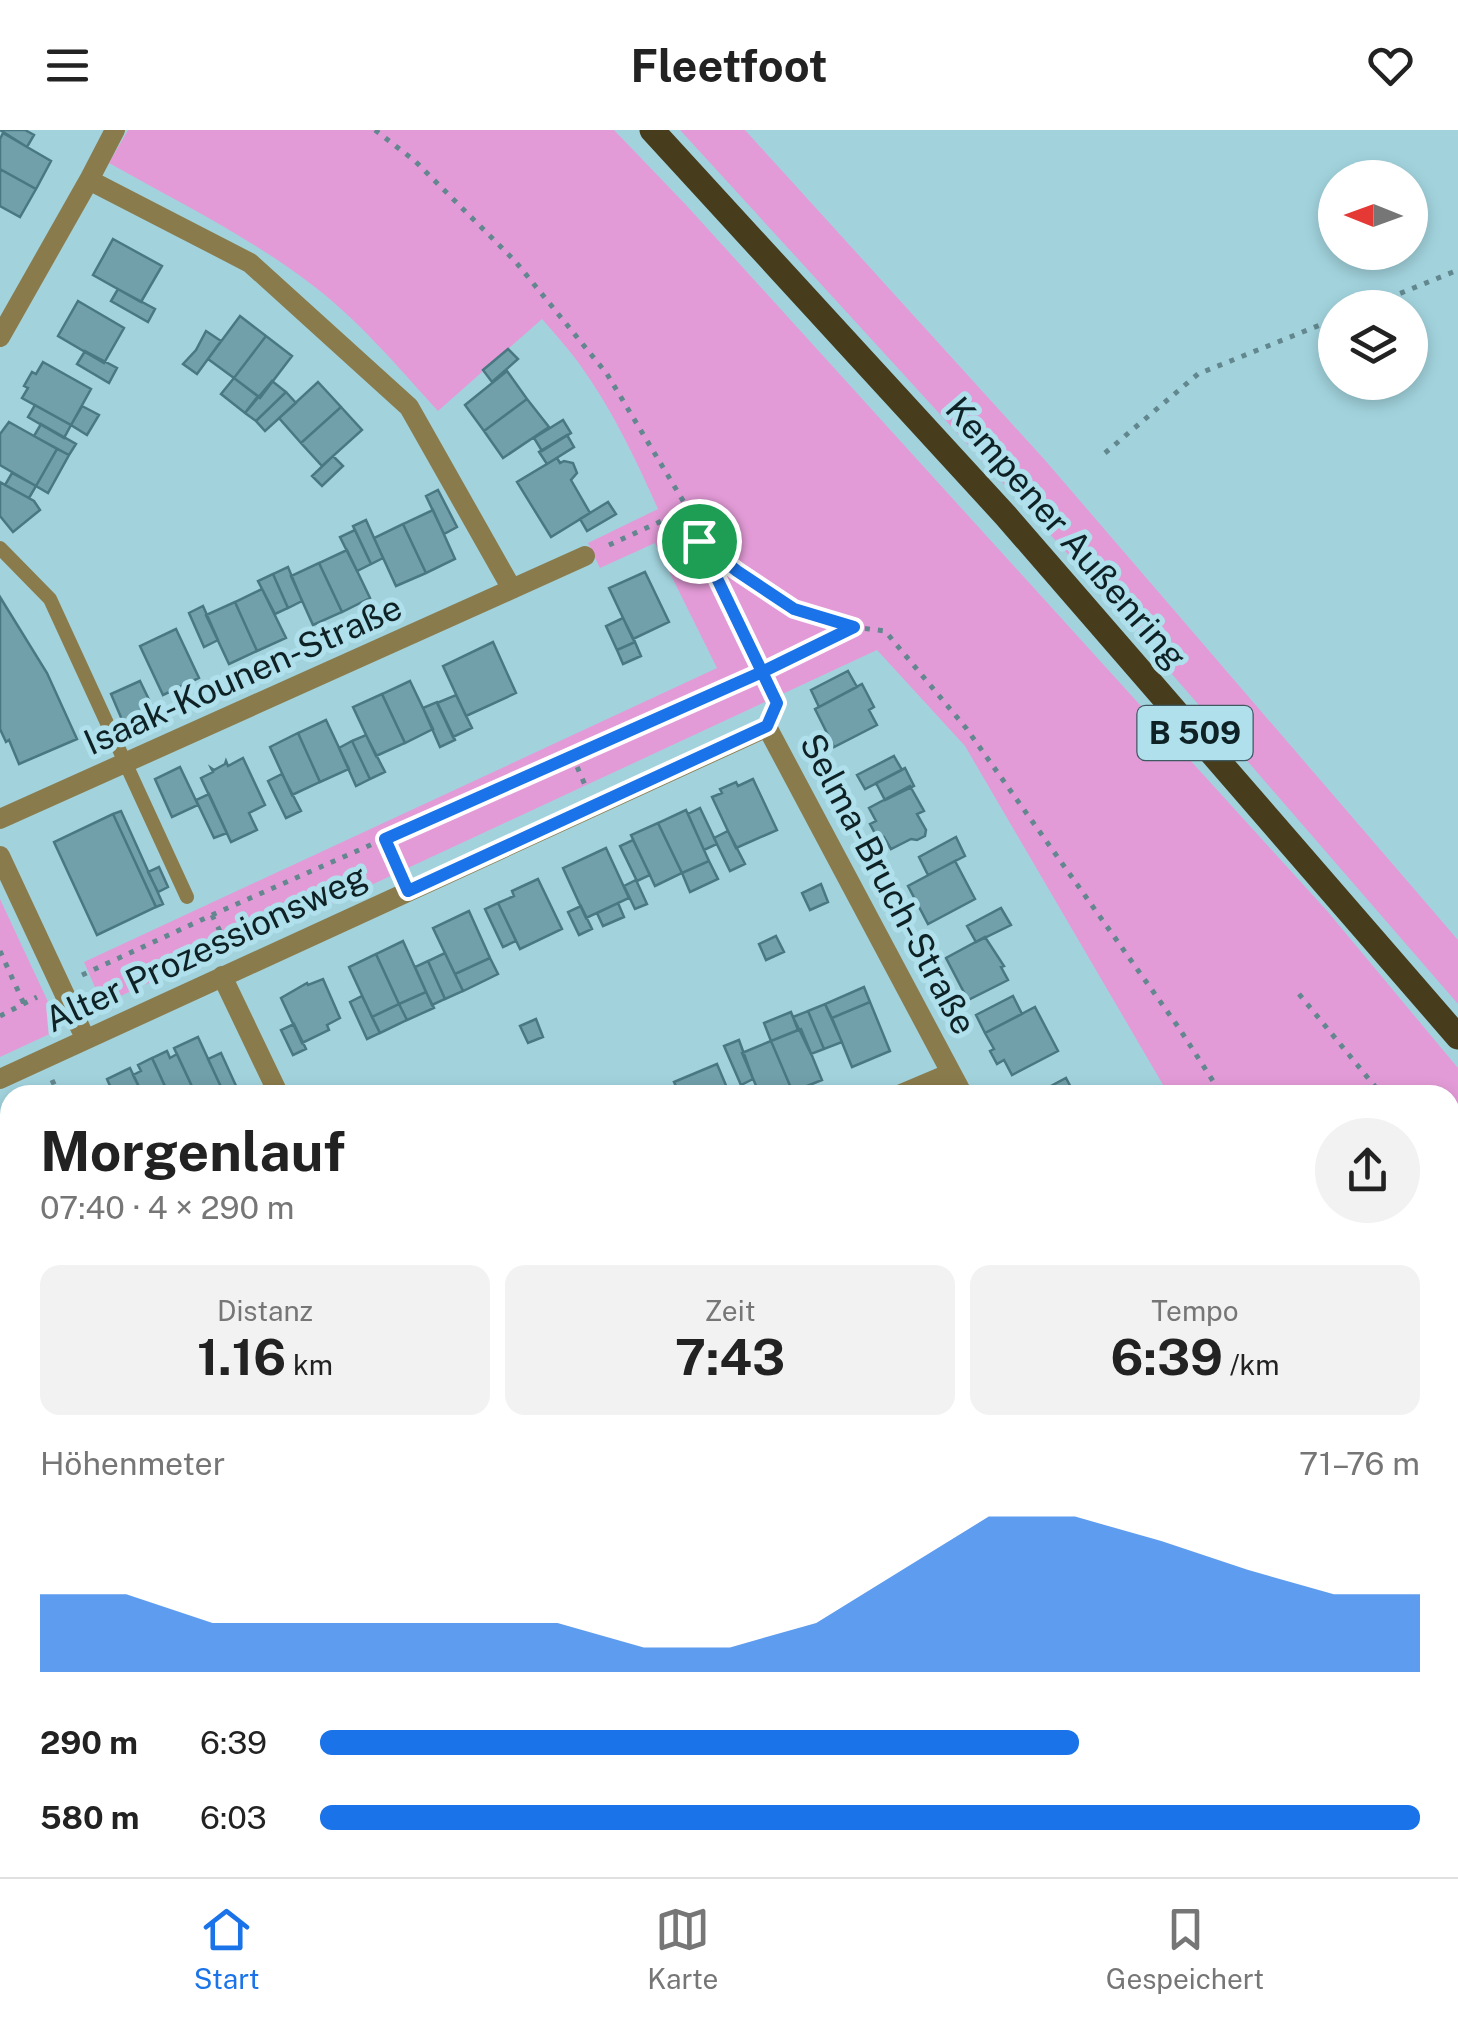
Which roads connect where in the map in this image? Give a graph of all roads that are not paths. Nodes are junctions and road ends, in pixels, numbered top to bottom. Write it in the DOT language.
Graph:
graph roads {
  1 [pos="115,130"];
  2 [pos="652,130"];
  3 [pos="89,180"];
  4 [pos="0,337"];
  5 [pos="0,548"];
  6 [pos="585,556"];
  7 [pos="512,589"];
  8 [pos="767,726"];
  9 [pos="124,764"];
  10 [pos="0,819"];
  11 [pos="0,856"];
  12 [pos="187,896"];
  13 [pos="230,972"];
  14 [pos="1458,1037"];
  15 [pos="84,1038"];
  16 [pos="951,1073"];
  17 [pos="0,1079"];
  18 [pos="276,1085"];
  19 [pos="923,1085"];
  20 [pos="958,1085"];
  1 -- 3 [label="street"];
  2 -- 14 [label="main road, Kempener Außenring / B 509"];
  3 -- 4 [label="street"];
  3 -- 7 [label="street"];
  5 -- 9 [label="lane"];
  6 -- 7 [label="street, Isaak-Kounen-Straße"];
  7 -- 9 [label="street, Isaak-Kounen-Straße"];
  8 -- 13 [label="street, Alter Prozessionsweg"];
  8 -- 16 [label="street, Selma-Bruch-Straße"];
  9 -- 10 [label="street, Isaak-Kounen-Straße"];
  9 -- 12 [label="lane"];
  11 -- 15 [label="street"];
  13 -- 15 [label="street, Alter Prozessionsweg"];
  13 -- 18 [label="street"];
  15 -- 17 [label="street, Alter Prozessionsweg"];
  16 -- 19 [label="street, Selma-Bruch-Straße"];
  16 -- 20 [label="street, Selma-Bruch-Straße"];
}
